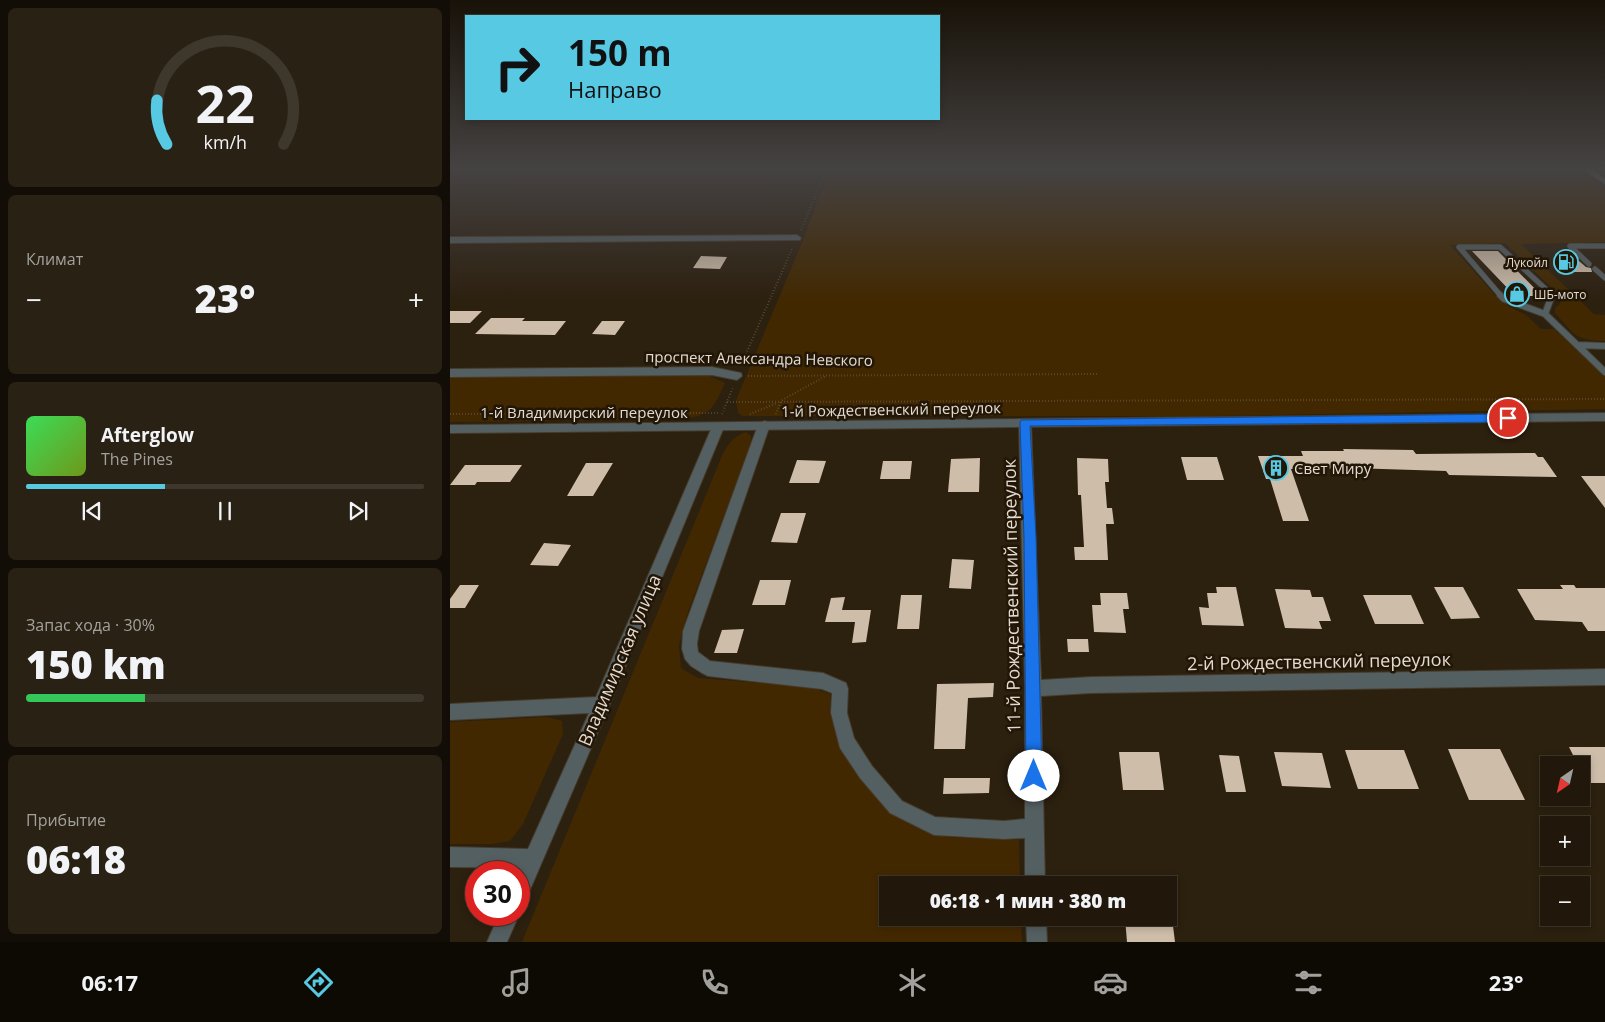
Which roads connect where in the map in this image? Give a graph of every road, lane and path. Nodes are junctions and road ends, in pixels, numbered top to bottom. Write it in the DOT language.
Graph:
graph roads {
  1 [pos="807,214"];
  2 [pos="797,238"];
  3 [pos="450,240"];
  4 [pos="1605,246"];
  5 [pos="1589,264"];
  6 [pos="1595,269"];
  7 [pos="1605,278"];
  8 [pos="1545,314"];
  9 [pos="1578,345"];
  10 [pos="1605,346"];
  11 [pos="1605,372"];
  12 [pos="450,373"];
  13 [pos="1098,374"];
  14 [pos="736,376"];
  15 [pos="827,376"];
  16 [pos="1605,399"];
  17 [pos="781,401"];
  18 [pos="727,402"];
  19 [pos="450,414"];
  20 [pos="745,416"];
  21 [pos="1605,417"];
  22 [pos="720,420"];
  23 [pos="1025,423"];
  24 [pos="764,425"];
  25 [pos="450,429"];
  26 [pos="1605,677"];
  27 [pos="1034,688"];
  28 [pos="601,705"];
  29 [pos="450,712"];
  30 [pos="1034,828"];
  31 [pos="450,857"];
  32 [pos="533,859"];
  33 [pos="530,866"];
  34 [pos="1035,876"];
  35 [pos="504,926"];
  36 [pos="1036,926"];
  37 [pos="497,942"];
  38 [pos="1037,942"];
  1 -- 2 [label="path"];
  2 -- 3 [label="street"];
  2 -- 14 [label="path"];
  4 -- 5 [label="lane"];
  6 -- 7 [label="lane"];
  8 -- 8 [label="lane"];
  8 -- 9 [label="lane"];
  9 -- 10 [label="lane"];
  9 -- 11 [label="lane"];
  12 -- 14 [label="street, проспект Александра Невского"];
  13 -- 15 [label="path, проспект Александра Невского"];
  14 -- 15 [label="path, проспект Александра Невского"];
  14 -- 18 [label="path"];
  15 -- 17 [label="path"];
  16 -- 17 [label="path"];
  17 -- 18 [label="path"];
  17 -- 20 [label="path"];
  18 -- 22 [label="path"];
  19 -- 22 [label="path"];
  21 -- 23 [label="street, 1-й Рождественский переулок"];
  22 -- 24 [label="street, 1-й Рождественский переулок"];
  22 -- 25 [label="street, 1-й Владимирский переулок"];
  22 -- 28 [label="street, Владимирская улица"];
  23 -- 24 [label="street, 1-й Рождественский переулок"];
  23 -- 27 [label="street, 11-й Рождественский переулок"];
  24 -- 30 [label="street"];
  26 -- 27 [label="street, 2-й Рождественский переулок"];
  27 -- 30 [label="street, 11-й Рождественский переулок"];
  28 -- 29 [label="street"];
  28 -- 32 [label="street, Владимирская улица"];
  30 -- 34 [label="street, 11-й Рождественский переулок"];
  31 -- 32 [label="street"];
  32 -- 33 [label="street, Владимирская улица"];
  35 -- 37 [label="street"];
  36 -- 38 [label="street"];
}
